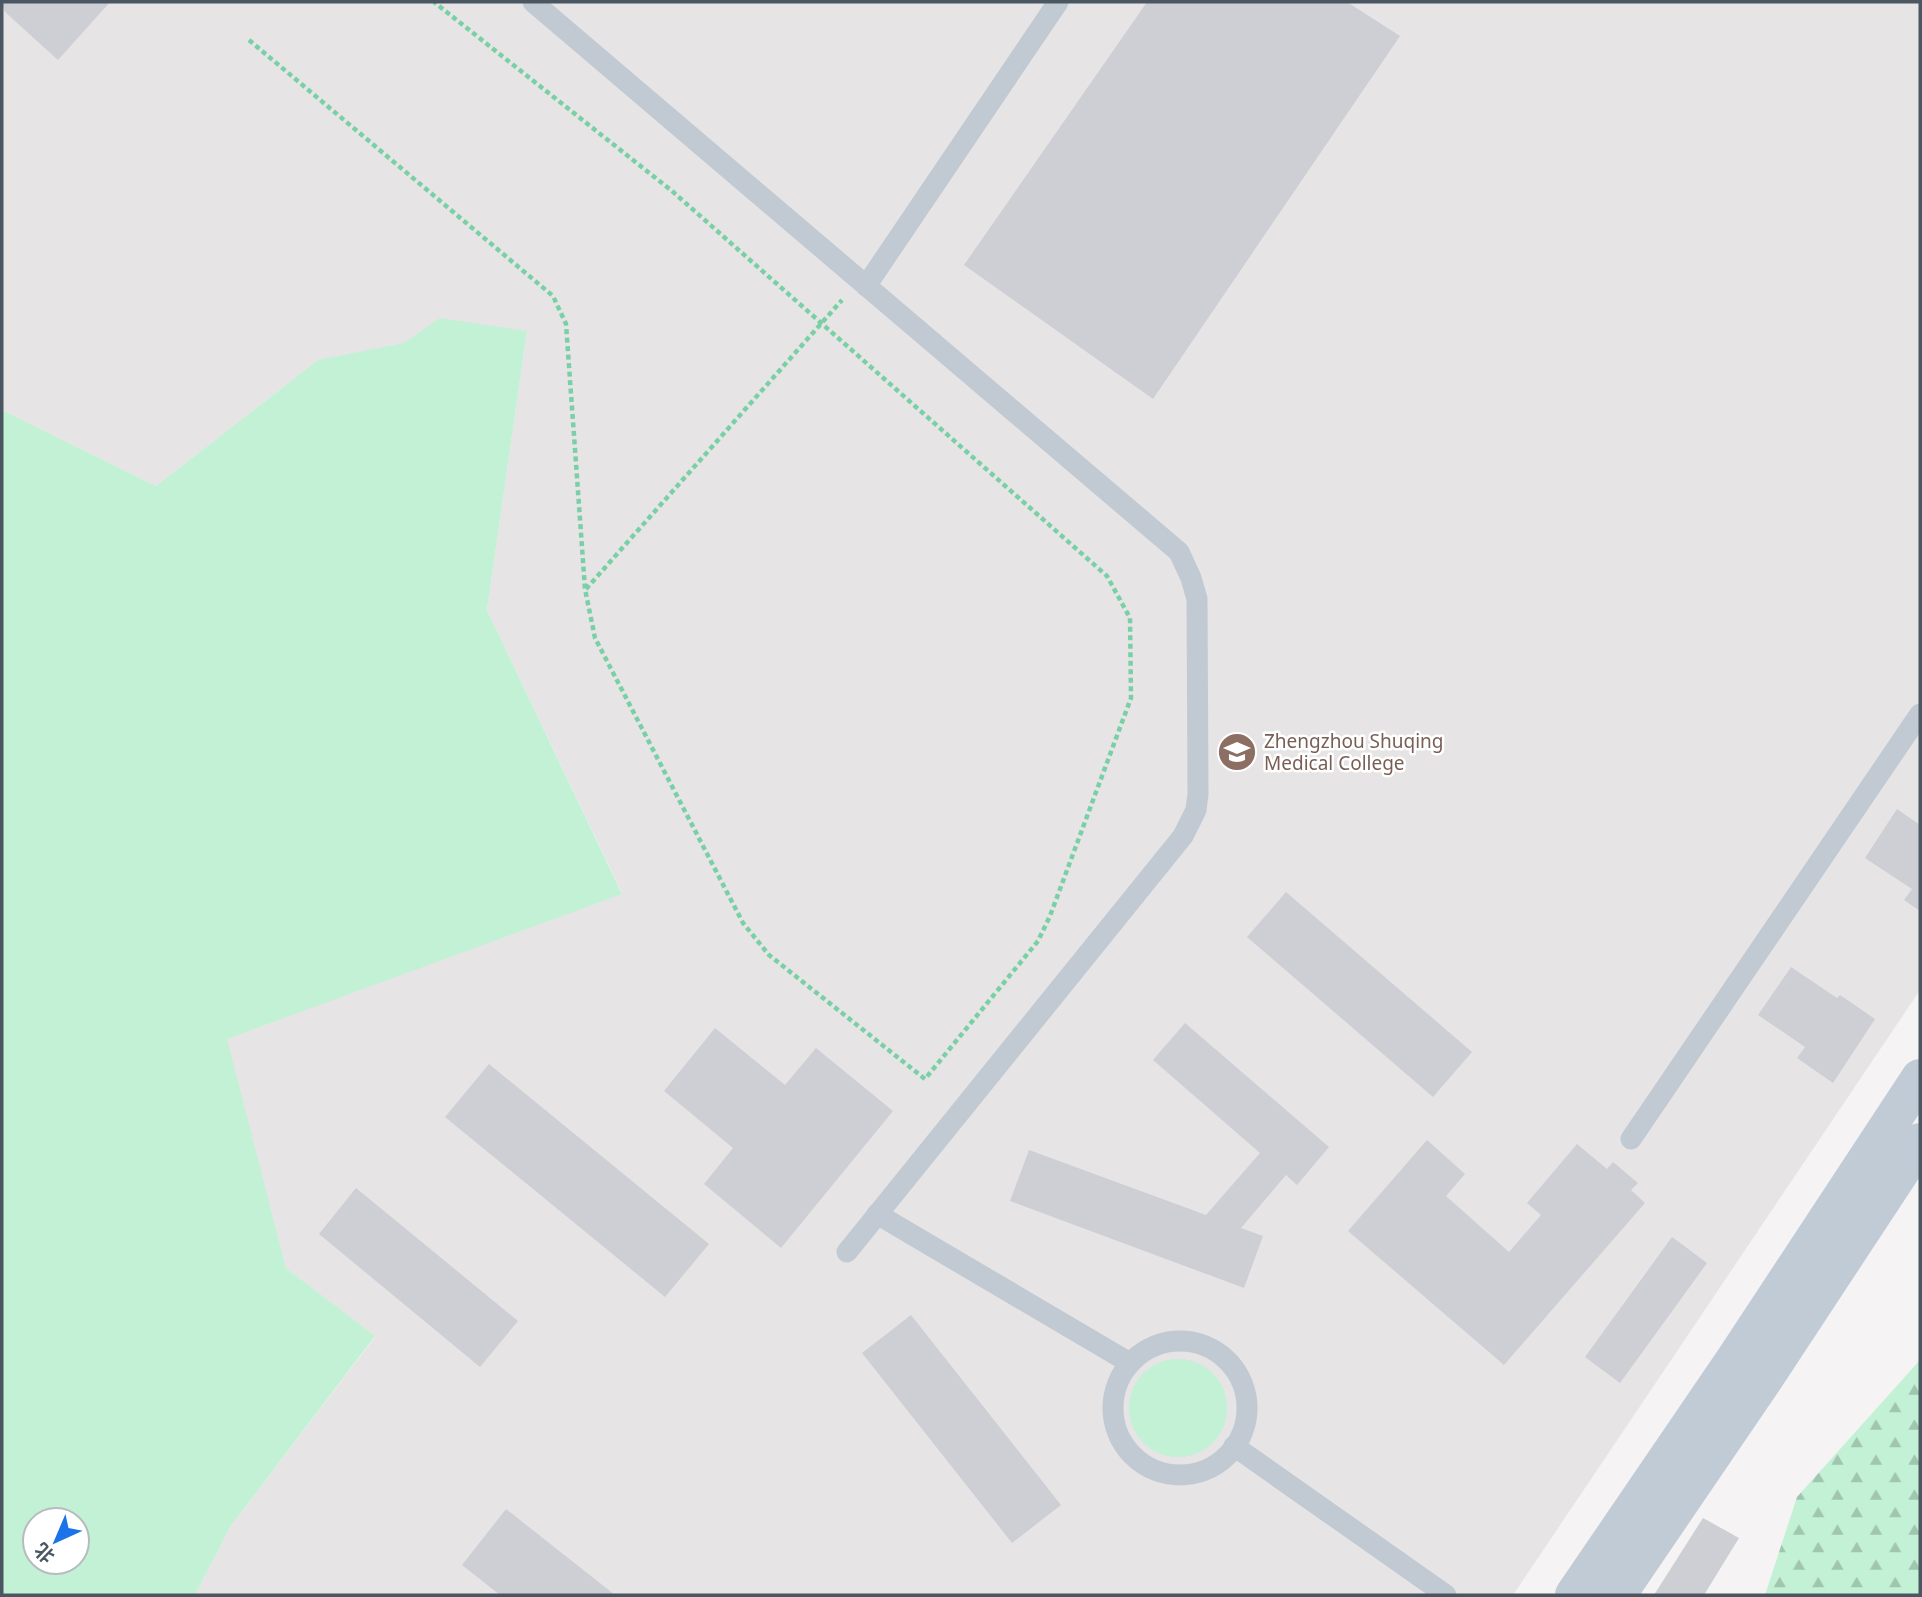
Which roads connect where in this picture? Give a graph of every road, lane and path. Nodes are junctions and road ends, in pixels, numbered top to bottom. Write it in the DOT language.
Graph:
graph roads {
  1 [pos="434,2"];
  2 [pos="533,2"];
  3 [pos="1058,2"];
  4 [pos="249,40"];
  5 [pos="863,283"];
  6 [pos="821,324"];
  7 [pos="585,589"];
  8 [pos="1920,714"];
  9 [pos="1920,1078"];
  10 [pos="1631,1139"];
  11 [pos="1920,1142"];
  12 [pos="877,1214"];
  13 [pos="847,1252"];
  14 [pos="1130,1363"];
  15 [pos="1234,1446"];
  16 [pos="1446,1595"];
  17 [pos="1574,1595"];
  18 [pos="1616,1595"];
  1 -- 6 [label="path"];
  2 -- 5 [label="lane"];
  3 -- 5 [label="lane"];
  4 -- 7 [label="path"];
  5 -- 6 [label="path"];
  5 -- 12 [label="lane"];
  6 -- 7 [label="path"];
  6 -- 7 [label="path"];
  8 -- 10 [label="lane"];
  9 -- 17 [label="street"];
  11 -- 18 [label="street"];
  12 -- 13 [label="lane"];
  12 -- 14 [label="lane"];
  14 -- 15 [label="lane"];
  14 -- 15 [label="lane"];
  15 -- 16 [label="lane"];
}
